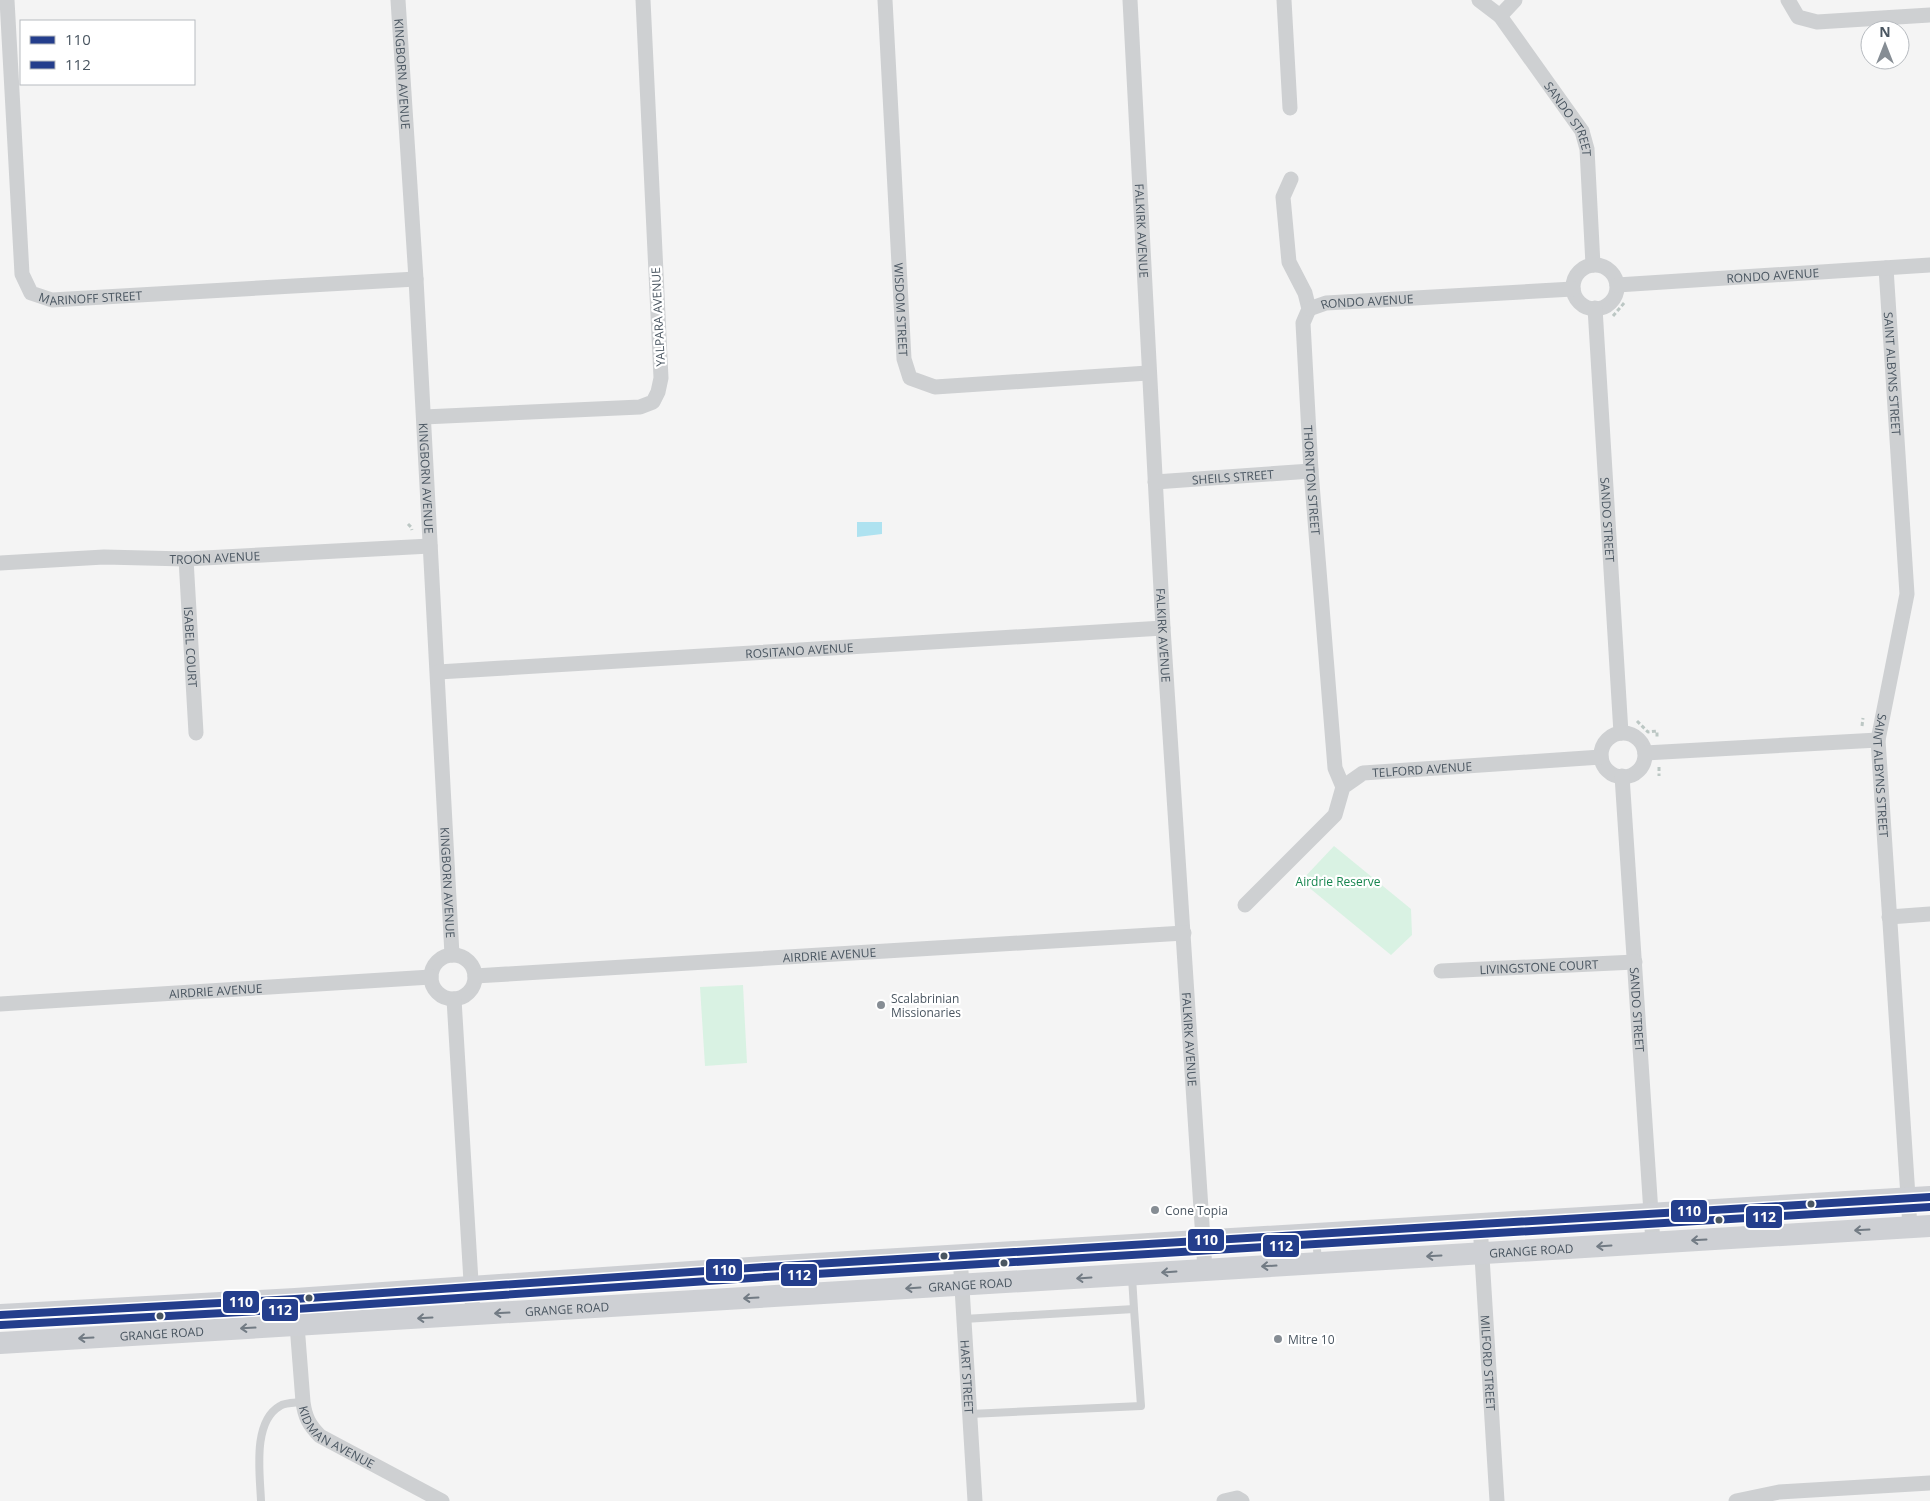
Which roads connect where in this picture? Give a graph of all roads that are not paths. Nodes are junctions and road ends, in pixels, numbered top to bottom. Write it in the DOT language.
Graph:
graph roads {
  1 [pos="7,0"];
  2 [pos="398,0"];
  3 [pos="643,0"];
  4 [pos="886,0"];
  5 [pos="1130,0"];
  6 [pos="1284,0"];
  7 [pos="1479,0"];
  8 [pos="1515,0"];
  9 [pos="1788,0"];
  10 [pos="1930,15"];
  11 [pos="1500,16"];
  12 [pos="1290,108"];
  13 [pos="1291,178"];
  14 [pos="1593,265"];
  15 [pos="1930,265"];
  16 [pos="1886,268"];
  17 [pos="416,279"];
  18 [pos="1617,286"];
  19 [pos="1573,289"];
  20 [pos="1595,308"];
  21 [pos="1310,309"];
  22 [pos="1148,373"];
  23 [pos="424,418"];
  24 [pos="1311,471"];
  25 [pos="1155,482"];
  26 [pos="430,546"];
  27 [pos="186,559"];
  28 [pos="0,563"];
  29 [pos="1163,628"];
  30 [pos="438,672"];
  31 [pos="196,733"];
  32 [pos="1621,733"];
  33 [pos="1878,740"];
  34 [pos="1645,753"];
  35 [pos="1601,757"];
  36 [pos="1622,776"];
  37 [pos="1343,787"];
  38 [pos="1245,905"];
  39 [pos="1930,914"];
  40 [pos="1889,917"];
  41 [pos="1184,933"];
  42 [pos="452,955"];
  43 [pos="1635,962"];
  44 [pos="1441,971"];
  45 [pos="475,976"];
  46 [pos="431,978"];
  47 [pos="454,999"];
  48 [pos="0,1004"];
  49 [pos="1930,1197"];
  50 [pos="1908,1198"];
  51 [pos="1651,1214"];
  52 [pos="1480,1224"];
  53 [pos="1920,1227"];
  54 [pos="1316,1234"];
  55 [pos="1204,1240"];
  56 [pos="1653,1243"];
  57 [pos="1482,1254"];
  58 [pos="960,1255"];
  59 [pos="1318,1264"];
  60 [pos="1206,1270"];
  61 [pos="1132,1275"];
  62 [pos="962,1285"];
  63 [pos="472,1287"];
  64 [pos="295,1299"];
  65 [pos="1134,1309"];
  66 [pos="0,1315"];
  67 [pos="473,1315"];
  68 [pos="964,1319"];
  69 [pos="297,1325"];
  70 [pos="0,1343"];
  71 [pos="303,1402"];
  72 [pos="970,1414"];
  73 [pos="1930,1482"];
  74 [pos="1847,1494"];
  75 [pos="440,1500"];
  76 [pos="261,1501"];
  77 [pos="975,1501"];
  78 [pos="1224,1501"];
  79 [pos="1242,1501"];
  80 [pos="1497,1501"];
  81 [pos="1736,1501"];
  1 -- 17 [label="street, MARINOFF STREET"];
  2 -- 17 [label="street, KINGBORN AVENUE"];
  3 -- 23 [label="street, YALPARA AVENUE"];
  4 -- 22 [label="street, WISDOM STREET"];
  5 -- 22 [label="street, FALKIRK AVENUE"];
  6 -- 12 [label="street"];
  7 -- 11 [label="street, SANDO STREET"];
  8 -- 11 [label="street"];
  9 -- 10 [label="street"];
  11 -- 14 [label="street, SANDO STREET"];
  13 -- 21 [label="street"];
  14 -- 18 [label="street"];
  14 -- 19 [label="street"];
  15 -- 16 [label="street, RONDO AVENUE"];
  16 -- 18 [label="street, RONDO AVENUE"];
  16 -- 33 [label="street, SAINT ALBYNS STREET"];
  17 -- 23 [label="street, KINGBORN AVENUE"];
  18 -- 20 [label="street"];
  19 -- 20 [label="street"];
  19 -- 21 [label="street, RONDO AVENUE"];
  20 -- 32 [label="street, SANDO STREET"];
  21 -- 24 [label="street, THORNTON STREET"];
  22 -- 25 [label="street, FALKIRK AVENUE"];
  23 -- 26 [label="street, KINGBORN AVENUE"];
  24 -- 25 [label="street, SHEILS STREET"];
  24 -- 37 [label="street, THORNTON STREET"];
  25 -- 29 [label="street, FALKIRK AVENUE"];
  26 -- 27 [label="street, TROON AVENUE"];
  26 -- 30 [label="street, KINGBORN AVENUE"];
  27 -- 28 [label="street, TROON AVENUE"];
  27 -- 31 [label="street, ISABEL COURT"];
  29 -- 30 [label="street, ROSITANO AVENUE"];
  29 -- 41 [label="street, FALKIRK AVENUE"];
  30 -- 42 [label="street, KINGBORN AVENUE"];
  32 -- 34 [label="street"];
  32 -- 35 [label="street"];
  33 -- 34 [label="street"];
  33 -- 40 [label="street, SAINT ALBYNS STREET"];
  34 -- 36 [label="street"];
  35 -- 36 [label="street"];
  35 -- 37 [label="street, TELFORD AVENUE"];
  36 -- 43 [label="street, SANDO STREET"];
  37 -- 38 [label="street"];
  39 -- 40 [label="street"];
  40 -- 50 [label="street, SAINT ALBYNS STREET"];
  41 -- 45 [label="street, AIRDRIE AVENUE"];
  41 -- 55 [label="street, FALKIRK AVENUE"];
  42 -- 45 [label="street"];
  42 -- 46 [label="street"];
  43 -- 44 [label="street, LIVINGSTONE COURT"];
  43 -- 51 [label="street, SANDO STREET"];
  45 -- 47 [label="street"];
  46 -- 47 [label="street"];
  46 -- 48 [label="street, AIRDRIE AVENUE"];
  47 -- 63 [label="street"];
  49 -- 50 [label="main road"];
  50 -- 51 [label="main road"];
  50 -- 53 [label="street, SAINT ALBYNS STREET"];
  51 -- 52 [label="main road"];
  51 -- 56 [label="street, SANDO STREET"];
  52 -- 54 [label="main road"];
  52 -- 57 [label="street, MILFORD STREET"];
  53 -- 56 [label="main road, GRANGE ROAD, one-way"];
  54 -- 55 [label="main road"];
  54 -- 59 [label="lane"];
  55 -- 58 [label="main road"];
  55 -- 60 [label="street, FALKIRK AVENUE"];
  56 -- 57 [label="main road, GRANGE ROAD, one-way"];
  57 -- 59 [label="main road, GRANGE ROAD, one-way"];
  57 -- 80 [label="street, MILFORD STREET"];
  58 -- 62 [label="street, HART STREET"];
  58 -- 63 [label="main road"];
  59 -- 60 [label="main road, GRANGE ROAD, one-way"];
  60 -- 61 [label="main road, GRANGE ROAD, one-way"];
  61 -- 62 [label="main road, GRANGE ROAD, one-way"];
  61 -- 65 [label="lane"];
  62 -- 67 [label="main road, GRANGE ROAD, one-way"];
  62 -- 68 [label="street, HART STREET"];
  63 -- 64 [label="main road"];
  63 -- 67 [label="street"];
  64 -- 66 [label="main road"];
  64 -- 69 [label="street, KIDMAN AVENUE"];
  65 -- 68 [label="lane"];
  65 -- 72 [label="lane"];
  67 -- 69 [label="main road, GRANGE ROAD, one-way"];
  68 -- 72 [label="street, HART STREET"];
  69 -- 70 [label="main road, GRANGE ROAD, one-way"];
  69 -- 71 [label="street, KIDMAN AVENUE"];
  71 -- 75 [label="street, KIDMAN AVENUE"];
  71 -- 76 [label="lane"];
  72 -- 77 [label="street, HART STREET"];
  73 -- 74 [label="street"];
  74 -- 81 [label="street"];
  78 -- 79 [label="street"];
}
